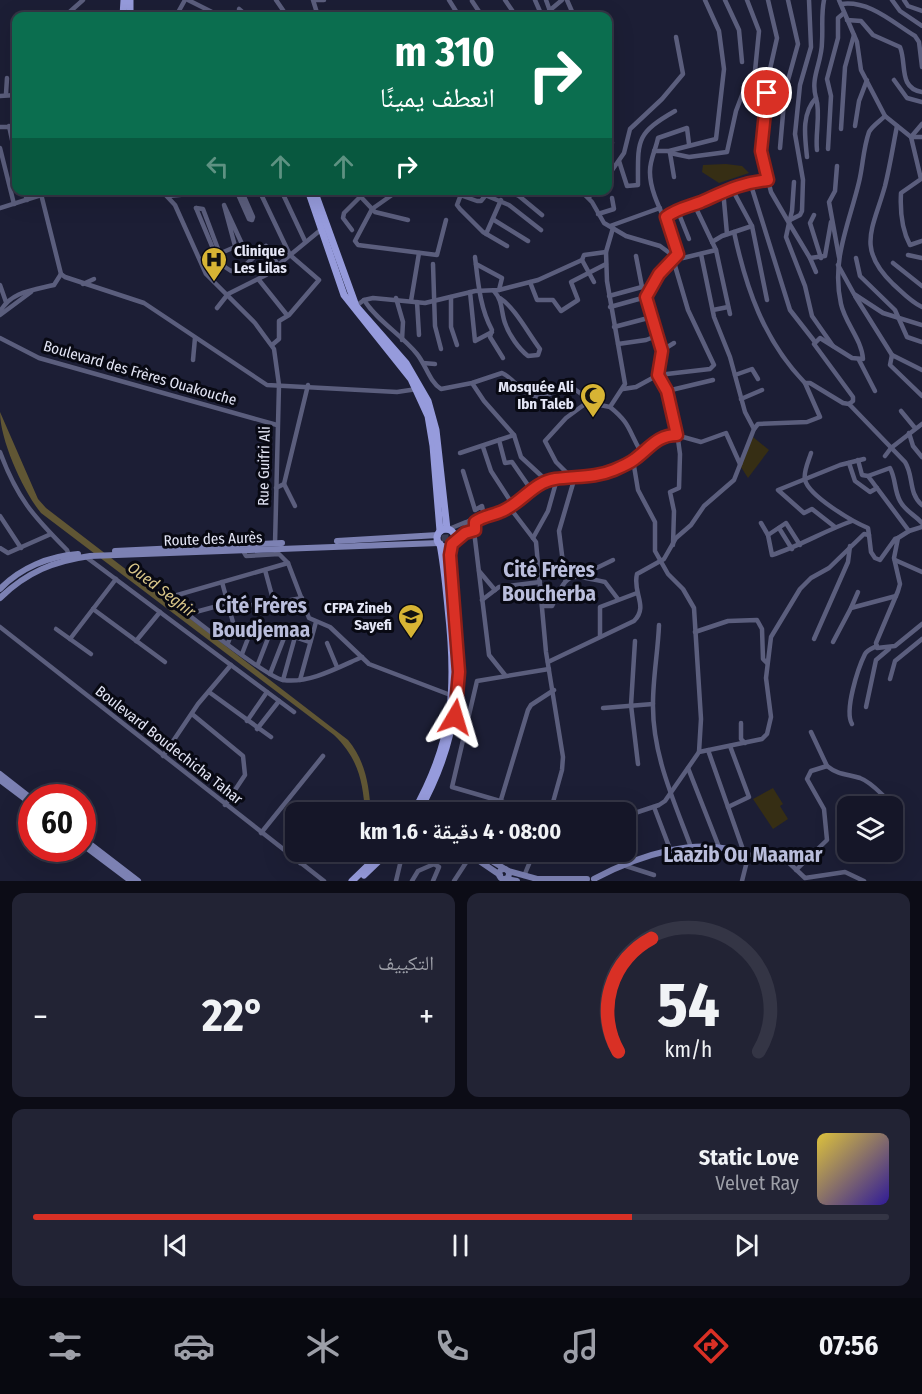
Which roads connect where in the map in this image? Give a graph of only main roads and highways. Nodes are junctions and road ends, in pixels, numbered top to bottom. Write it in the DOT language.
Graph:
graph roads {
  1 [pos="310,195"];
  2 [pos="315,195"];
  3 [pos="323,228"];
  4 [pos="354,308"];
  5 [pos="436,447"];
  6 [pos="442,534"];
  7 [pos="453,543"];
  8 [pos="446,550"];
  9 [pos="453,627"];
  10 [pos="455,697"];
  11 [pos="425,801"];
  12 [pos="419,802"];
  13 [pos="378,862"];
  14 [pos="366,874"];
  15 [pos="352,881"];
  16 [pos="358,881"];
  1 -- 3 [label="main road"];
  2 -- 3 [label="main road"];
  3 -- 4 [label="main road"];
  4 -- 5 [label="main road"];
  4 -- 5 [label="main road"];
  5 -- 6 [label="main road"];
  5 -- 6 [label="main road"];
  6 -- 7 [label="main road"];
  6 -- 7 [label="main road"];
  6 -- 9 [label="main road"];
  7 -- 9 [label="main road"];
  8 -- 9 [label="main road"];
  9 -- 10 [label="main road"];
  10 -- 11 [label="main road"];
  10 -- 12 [label="main road"];
  13 -- 14 [label="main road"];
  14 -- 15 [label="main road"];
  14 -- 16 [label="main road"];
}
